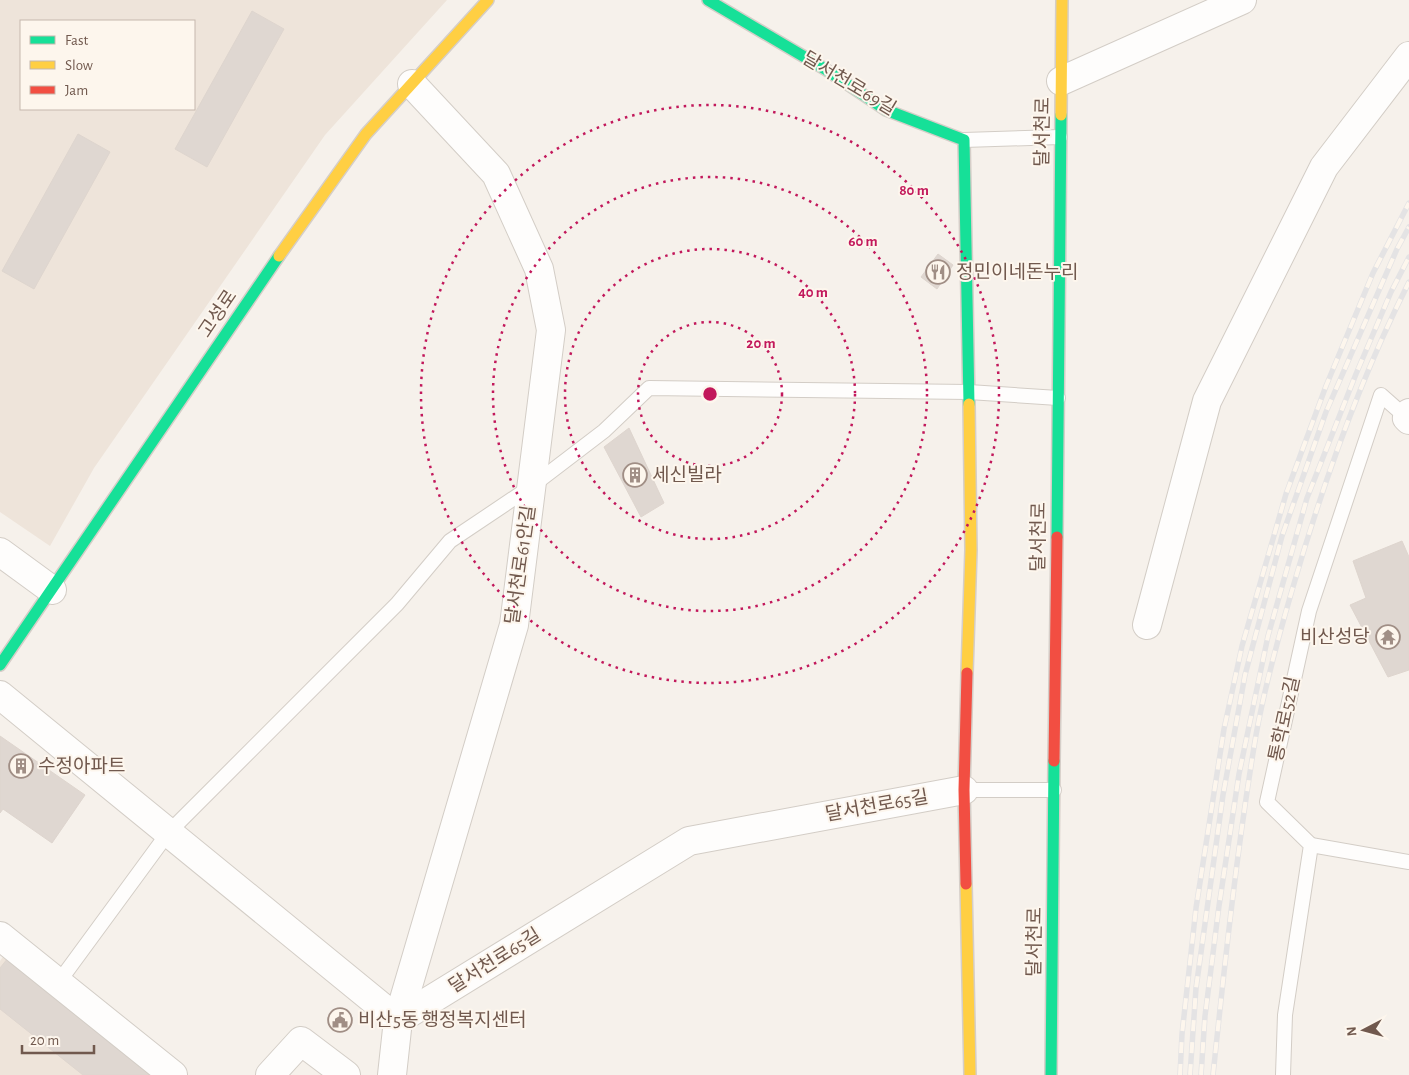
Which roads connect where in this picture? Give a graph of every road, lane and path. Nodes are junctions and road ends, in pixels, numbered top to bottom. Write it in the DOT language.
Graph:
graph roads {
  1 [pos="488,0"];
  2 [pos="708,0"];
  3 [pos="1062,0"];
  4 [pos="1242,0"];
  5 [pos="1409,56"];
  6 [pos="1061,81"];
  7 [pos="412,84"];
  8 [pos="1060,137"];
  9 [pos="964,140"];
  10 [pos="969,392"];
  11 [pos="1058,398"];
  12 [pos="1408,417"];
  13 [pos="532,486"];
  14 [pos="0,552"];
  15 [pos="52,590"];
  16 [pos="1146,625"];
  17 [pos="0,665"];
  18 [pos="0,695"];
  19 [pos="964,790"];
  20 [pos="1054,790"];
  21 [pos="168,833"];
  22 [pos="1310,845"];
  23 [pos="1409,862"];
  24 [pos="0,936"];
  25 [pos="58,983"];
  26 [pos="398,1020"];
  27 [pos="173,1075"];
  28 [pos="270,1075"];
  29 [pos="346,1075"];
  30 [pos="392,1075"];
  31 [pos="970,1075"];
  32 [pos="1051,1075"];
  33 [pos="1283,1075"];
  1 -- 7 [label="street, 고성로"];
  2 -- 9 [label="street, 달서천로69길"];
  3 -- 6 [label="street, 달서천로"];
  4 -- 6 [label="street"];
  5 -- 16 [label="street"];
  6 -- 8 [label="street, 달서천로"];
  7 -- 13 [label="street, 달서천로61안길"];
  7 -- 15 [label="street, 고성로"];
  8 -- 9 [label="lane, 달서천로69길"];
  8 -- 11 [label="street, 달서천로"];
  9 -- 10 [label="street"];
  10 -- 11 [label="lane"];
  10 -- 13 [label="lane"];
  10 -- 19 [label="street"];
  11 -- 20 [label="street, 달서천로"];
  12 -- 22 [label="lane, 통학로52길"];
  13 -- 21 [label="lane"];
  13 -- 26 [label="street, 달서천로61안길"];
  14 -- 15 [label="street"];
  15 -- 17 [label="street, 고성로"];
  18 -- 21 [label="street"];
  19 -- 20 [label="lane, 달서천로65길"];
  19 -- 26 [label="street, 달서천로65길"];
  19 -- 31 [label="street"];
  20 -- 32 [label="street, 달서천로"];
  21 -- 25 [label="lane"];
  21 -- 26 [label="street"];
  22 -- 23 [label="lane"];
  22 -- 33 [label="lane"];
  24 -- 25 [label="street"];
  25 -- 27 [label="street"];
  26 -- 30 [label="street, 달서천로61안길"];
  28 -- 29 [label="street"];
}
